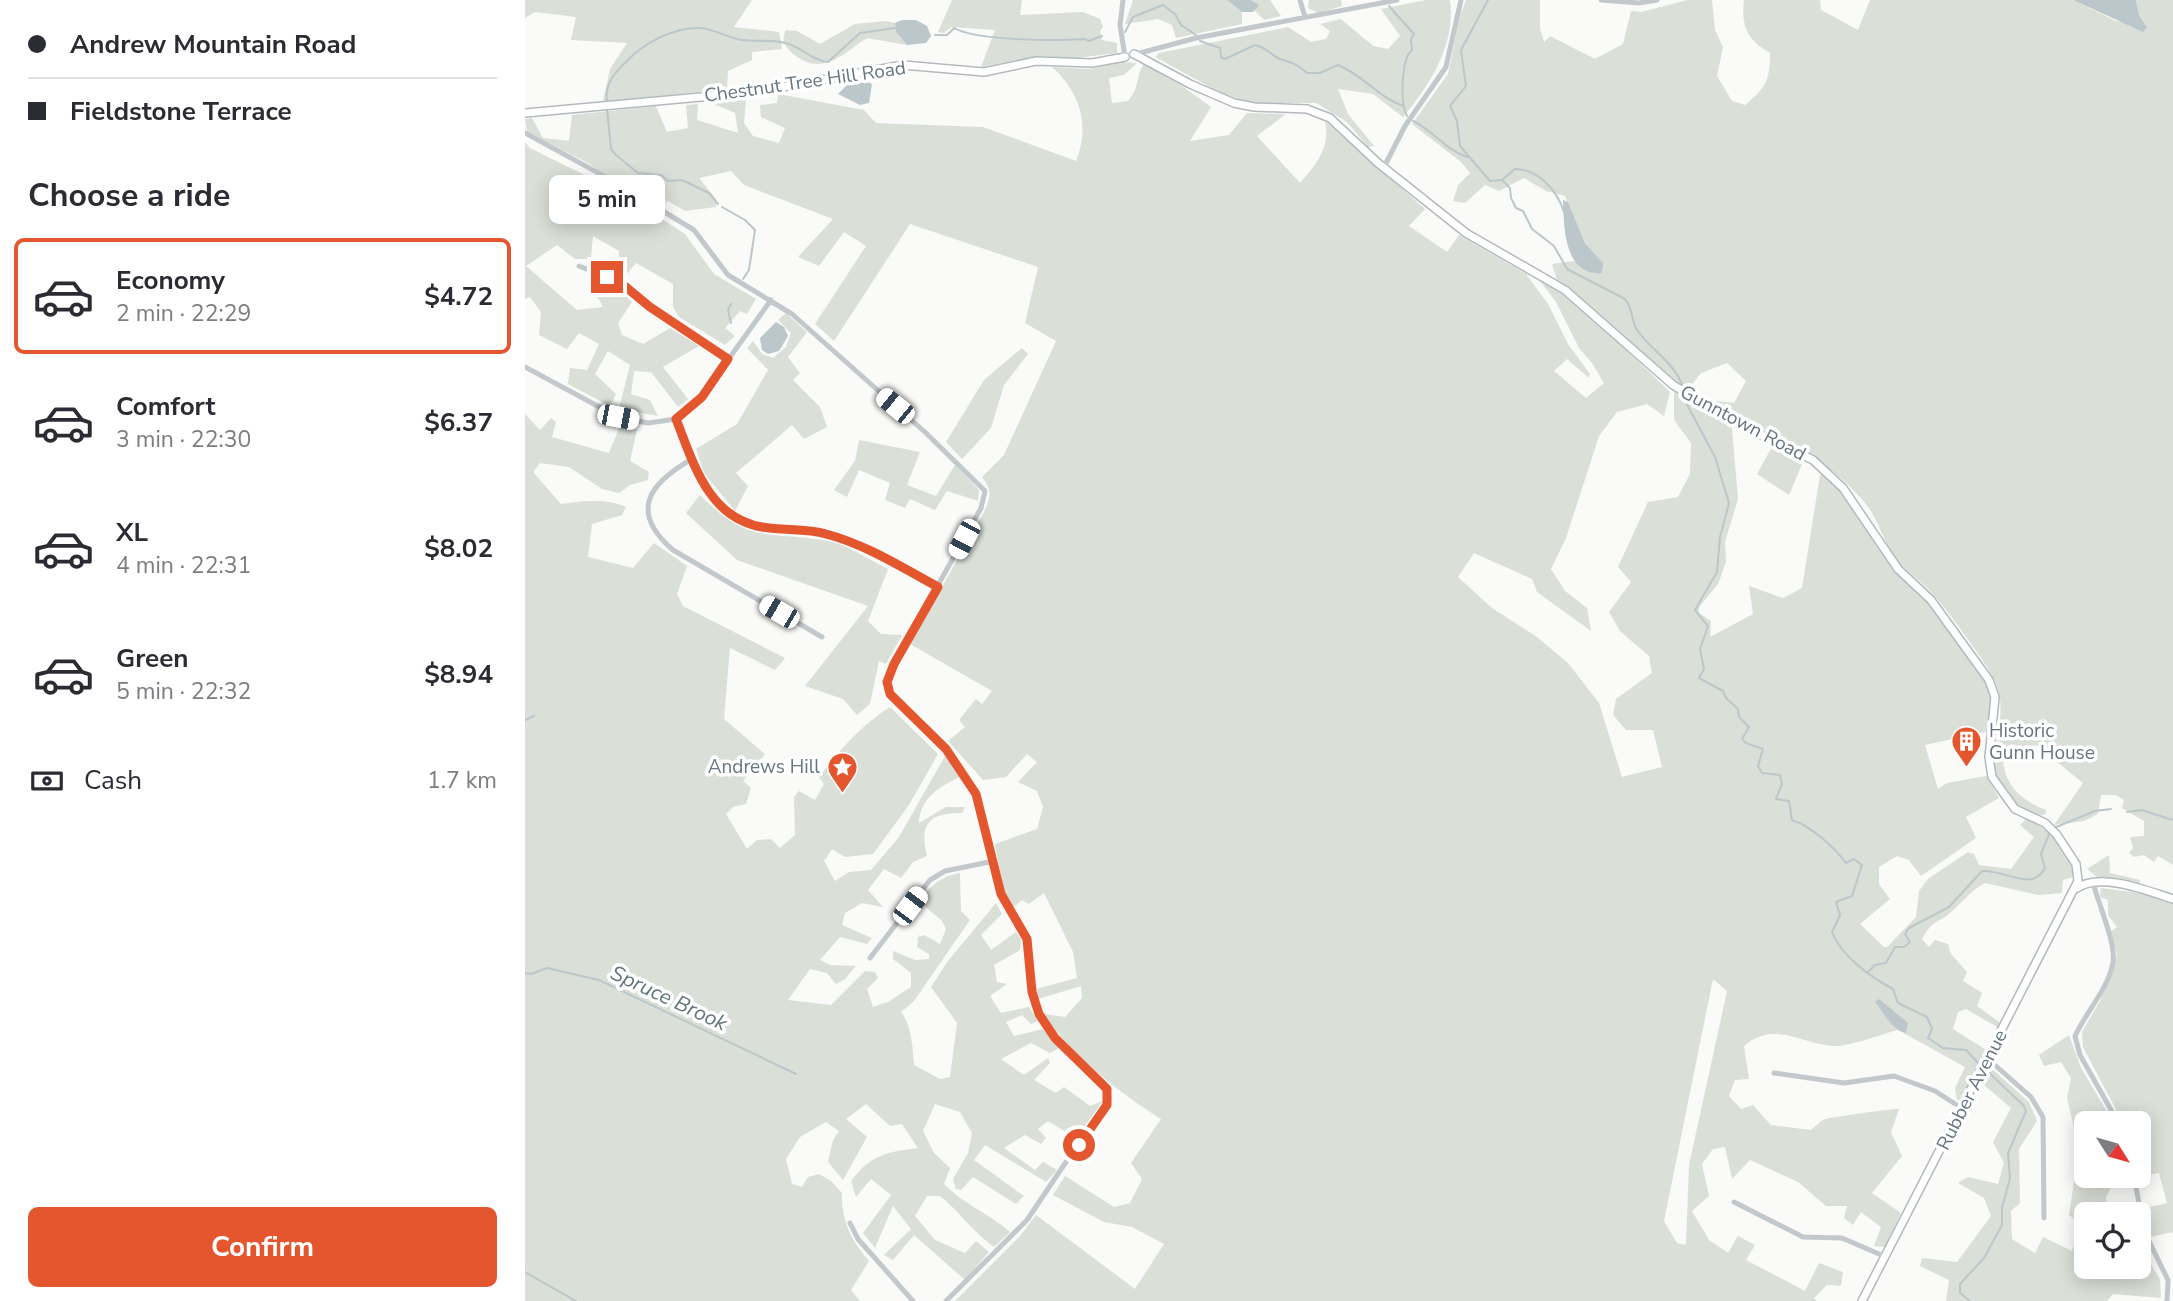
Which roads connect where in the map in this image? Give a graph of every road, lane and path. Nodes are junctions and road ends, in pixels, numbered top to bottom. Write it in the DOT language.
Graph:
graph roads {
  1 [pos="1123,0"];
  2 [pos="1300,0"];
  3 [pos="1397,0"];
  4 [pos="1601,0"];
  5 [pos="1657,0"];
  6 [pos="1460,1"];
  7 [pos="1305,18"];
  8 [pos="1134,54"];
  9 [pos="1125,57"];
  10 [pos="525,113"];
  11 [pos="525,133"];
  12 [pos="1384,167"];
  13 [pos="579,266"];
  14 [pos="772,300"];
  15 [pos="728,359"];
  16 [pos="525,367"];
  17 [pos="676,419"];
  18 [pos="692,460"];
  19 [pos="938,587"];
  20 [pos="821,637"];
  21 [pos="993,861"];
  22 [pos="2078,867"];
  23 [pos="2079,878"];
  24 [pos="2093,882"];
  25 [pos="2076,889"];
  26 [pos="2173,899"];
  27 [pos="870,958"];
  28 [pos="1985,1065"];
  29 [pos="1774,1073"];
  30 [pos="1963,1109"];
  31 [pos="2112,1111"];
  32 [pos="2136,1188"];
  33 [pos="1734,1202"];
  34 [pos="2044,1218"];
  35 [pos="850,1223"];
  36 [pos="1886,1257"];
  37 [pos="913,1301"];
  38 [pos="946,1301"];
  39 [pos="1862,1301"];
  40 [pos="2167,1301"];
  1 -- 9 [label="street"];
  2 -- 7 [label="street"];
  3 -- 7 [label="street"];
  4 -- 5 [label="street"];
  6 -- 12 [label="street"];
  7 -- 8 [label="street"];
  8 -- 9 [label="street"];
  8 -- 12 [label="street, Gunntown Road"];
  9 -- 10 [label="street, Chestnut Tree Hill Road"];
  11 -- 14 [label="street"];
  12 -- 22 [label="street, Gunntown Road"];
  13 -- 15 [label="street"];
  14 -- 15 [label="street"];
  14 -- 19 [label="street"];
  15 -- 17 [label="street"];
  16 -- 17 [label="street"];
  17 -- 18 [label="street"];
  18 -- 19 [label="street"];
  18 -- 20 [label="street"];
  19 -- 21 [label="street"];
  21 -- 27 [label="street"];
  21 -- 38 [label="street"];
  22 -- 23 [label="street, Gunntown Road"];
  22 -- 24 [label="street"];
  23 -- 25 [label="street, Rubber Avenue"];
  24 -- 25 [label="street"];
  24 -- 26 [label="street"];
  24 -- 31 [label="street"];
  25 -- 28 [label="street, Rubber Avenue"];
  28 -- 30 [label="street, Rubber Avenue"];
  28 -- 34 [label="street"];
  29 -- 30 [label="street"];
  30 -- 36 [label="street, Rubber Avenue"];
  32 -- 40 [label="street"];
  33 -- 36 [label="street"];
  35 -- 37 [label="street"];
  36 -- 39 [label="street, Rubber Avenue"];
}
